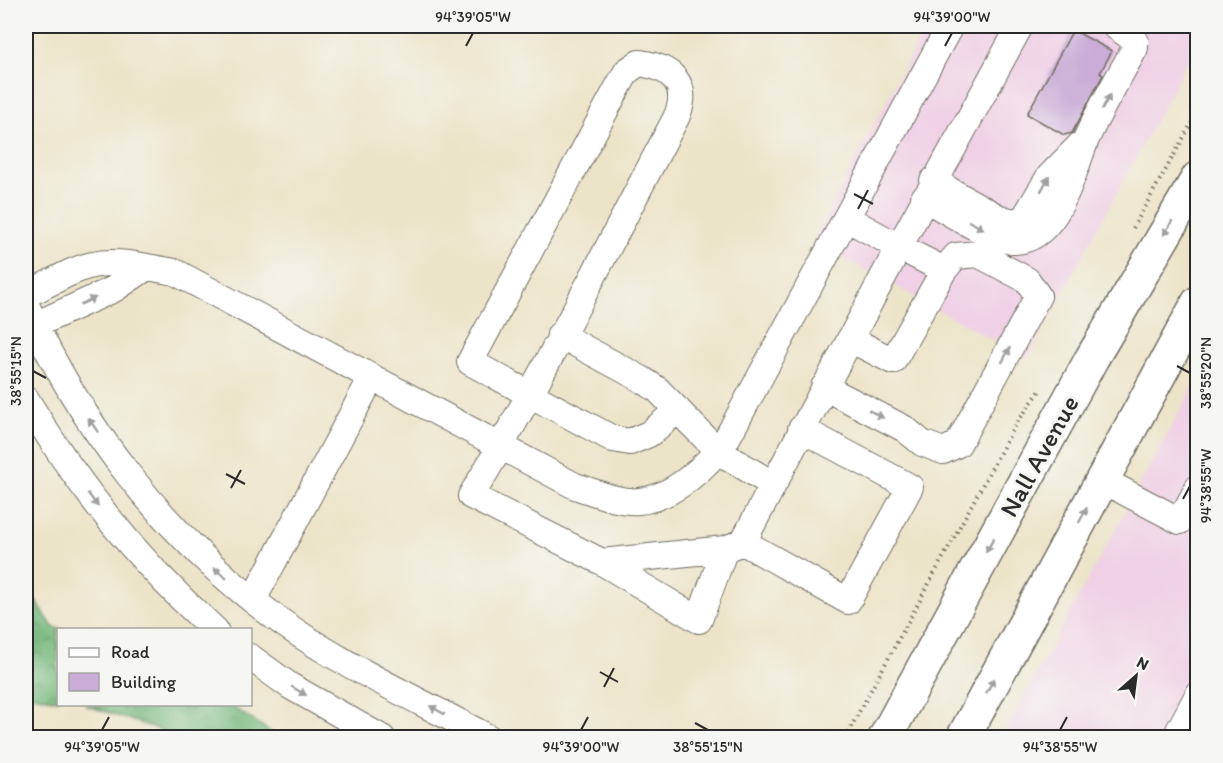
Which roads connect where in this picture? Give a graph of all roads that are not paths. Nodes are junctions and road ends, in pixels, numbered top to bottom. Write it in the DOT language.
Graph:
graph roads {
  1 [pos="950,26"];
  2 [pos="1020,26"];
  3 [pos="1115,26"];
  4 [pos="1197,178"];
  5 [pos="929,189"];
  6 [pos="846,218"];
  7 [pos="899,247"];
  8 [pos="147,267"];
  9 [pos="944,270"];
  10 [pos="26,295"];
  11 [pos="1197,303"];
  12 [pos="28,320"];
  13 [pos="560,335"];
  14 [pos="850,339"];
  15 [pos="372,377"];
  16 [pos="824,387"];
  17 [pos="528,394"];
  18 [pos="26,399"];
  19 [pos="678,410"];
  20 [pos="801,429"];
  21 [pos="501,446"];
  22 [pos="718,451"];
  23 [pos="1102,480"];
  24 [pos="772,484"];
  25 [pos="1197,489"];
  26 [pos="1189,526"];
  27 [pos="734,545"];
  28 [pos="602,562"];
  29 [pos="253,600"];
  30 [pos="213,628"];
  31 [pos="252,658"];
  32 [pos="1197,695"];
  33 [pos="382,738"];
  34 [pos="489,738"];
  35 [pos="885,738"];
  36 [pos="963,738"];
  37 [pos="1175,738"];
  1 -- 6 [label="street"];
  2 -- 5 [label="street"];
  5 -- 3 [label="street, one-way"];
  4 -- 35 [label="main road, Nall Avenue, one-way"];
  5 -- 7 [label="street"];
  6 -- 7 [label="street"];
  6 -- 22 [label="street"];
  7 -- 9 [label="street"];
  7 -- 14 [label="street"];
  8 -- 10 [label="street"];
  12 -- 8 [label="street, one-way"];
  8 -- 15 [label="street"];
  9 -- 14 [label="street"];
  16 -- 9 [label="street, one-way"];
  11 -- 23 [label="main road"];
  29 -- 12 [label="street, one-way"];
  13 -- 17 [label="street"];
  13 -- 17 [label="street"];
  13 -- 19 [label="street"];
  14 -- 16 [label="street"];
  15 -- 21 [label="street"];
  15 -- 29 [label="street"];
  16 -- 20 [label="street"];
  17 -- 19 [label="street"];
  17 -- 21 [label="street"];
  18 -- 30 [label="street, one-way"];
  19 -- 22 [label="street"];
  20 -- 24 [label="street"];
  20 -- 27 [label="street"];
  21 -- 22 [label="street"];
  21 -- 28 [label="street"];
  22 -- 24 [label="street"];
  23 -- 26 [label="street"];
  36 -- 23 [label="main road, one-way"];
  24 -- 27 [label="street"];
  25 -- 26 [label="street"];
  27 -- 28 [label="street"];
  27 -- 28 [label="street"];
  34 -- 29 [label="street, one-way"];
  31 -- 33 [label="street, one-way"];
  32 -- 37 [label="street"];
}
